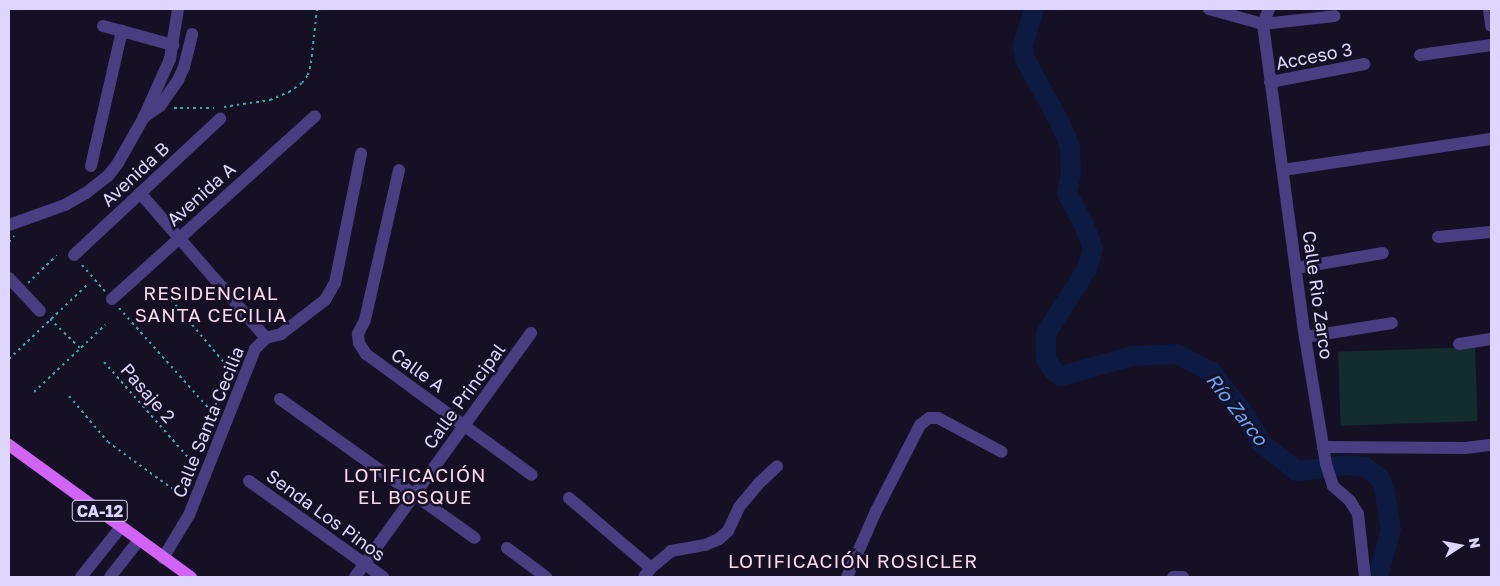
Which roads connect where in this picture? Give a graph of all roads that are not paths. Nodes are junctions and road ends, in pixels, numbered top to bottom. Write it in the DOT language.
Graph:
graph roads {
  1 [pos="178,9"];
  2 [pos="1209,9"];
  3 [pos="1269,9"];
  4 [pos="1489,9"];
  5 [pos="1335,16"];
  6 [pos="1263,24"];
  7 [pos="103,26"];
  8 [pos="1491,26"];
  9 [pos="122,31"];
  10 [pos="192,34"];
  11 [pos="173,45"];
  12 [pos="1491,45"];
  13 [pos="1420,54"];
  14 [pos="1364,64"];
  15 [pos="1270,82"];
  16 [pos="315,116"];
  17 [pos="144,118"];
  18 [pos="220,118"];
  19 [pos="1491,139"];
  20 [pos="361,154"];
  21 [pos="92,166"];
  22 [pos="400,170"];
  23 [pos="1283,170"];
  24 [pos="140,194"];
  25 [pos="12,230"];
  26 [pos="1491,232"];
  27 [pos="1438,237"];
  28 [pos="179,238"];
  29 [pos="1383,253"];
  30 [pos="74,255"];
  31 [pos="1296,268"];
  32 [pos="9,278"];
  33 [pos="112,299"];
  34 [pos="45,315"];
  35 [pos="1392,323"];
  36 [pos="530,333"];
  37 [pos="1305,337"];
  38 [pos="266,338"];
  39 [pos="1491,339"];
  40 [pos="1459,344"];
  41 [pos="280,399"];
  42 [pos="464,425"];
  43 [pos="9,445"];
  44 [pos="1491,445"];
  45 [pos="1323,447"];
  46 [pos="1002,452"];
  47 [pos="777,466"];
  48 [pos="532,475"];
  49 [pos="249,481"];
  50 [pos="414,495"];
  51 [pos="569,498"];
  52 [pos="121,527"];
  53 [pos="474,538"];
  54 [pos="139,540"];
  55 [pos="507,548"];
  56 [pos="163,558"];
  57 [pos="365,563"];
  58 [pos="648,572"];
  59 [pos="81,577"];
  60 [pos="110,577"];
  61 [pos="191,577"];
  62 [pos="355,577"];
  63 [pos="383,577"];
  64 [pos="546,577"];
  65 [pos="847,577"];
  66 [pos="1173,577"];
  67 [pos="1183,577"];
  68 [pos="1365,577"];
  1 -- 11 [label="street"];
  2 -- 6 [label="street"];
  3 -- 6 [label="street, Calle Rio Zarco"];
  4 -- 8 [label="street"];
  5 -- 6 [label="street"];
  6 -- 15 [label="street, Calle Rio Zarco"];
  7 -- 9 [label="street"];
  9 -- 11 [label="street"];
  9 -- 21 [label="street"];
  10 -- 17 [label="street"];
  11 -- 17 [label="street"];
  12 -- 13 [label="street"];
  14 -- 15 [label="street, Acceso 3"];
  15 -- 23 [label="street, Calle Rio Zarco"];
  16 -- 28 [label="street, Avenida A"];
  17 -- 25 [label="street"];
  18 -- 24 [label="street, Avenida B"];
  19 -- 23 [label="street"];
  20 -- 38 [label="street, Calle Santa Cecilia"];
  22 -- 42 [label="street, Calle A"];
  23 -- 31 [label="street, Calle Rio Zarco"];
  24 -- 28 [label="street"];
  24 -- 30 [label="street, Avenida B"];
  26 -- 27 [label="street"];
  28 -- 33 [label="street, Avenida A"];
  28 -- 38 [label="street"];
  29 -- 31 [label="street"];
  31 -- 37 [label="street, Calle Rio Zarco"];
  32 -- 34 [label="street"];
  35 -- 37 [label="street"];
  36 -- 42 [label="street, Calle Principal"];
  37 -- 45 [label="street, Calle Rio Zarco"];
  38 -- 56 [label="street, Calle Santa Cecilia"];
  39 -- 40 [label="street"];
  41 -- 50 [label="street"];
  42 -- 48 [label="street, Calle A"];
  42 -- 50 [label="street, Calle Principal"];
  43 -- 52 [label="main road, CA-12"];
  44 -- 45 [label="street"];
  45 -- 68 [label="street, Calle Rio Zarco"];
  46 -- 65 [label="street"];
  47 -- 58 [label="street"];
  49 -- 57 [label="street, Senda Los Pinos"];
  50 -- 53 [label="street"];
  50 -- 57 [label="street, Calle Principal"];
  51 -- 58 [label="street"];
  52 -- 54 [label="main road, CA-12"];
  52 -- 59 [label="street"];
  54 -- 56 [label="main road, CA-12"];
  54 -- 60 [label="street"];
  55 -- 64 [label="street"];
  56 -- 61 [label="main road, CA-12"];
  57 -- 62 [label="street, Calle Principal"];
  57 -- 63 [label="street, Senda Los Pinos"];
  66 -- 67 [label="street"];
}
